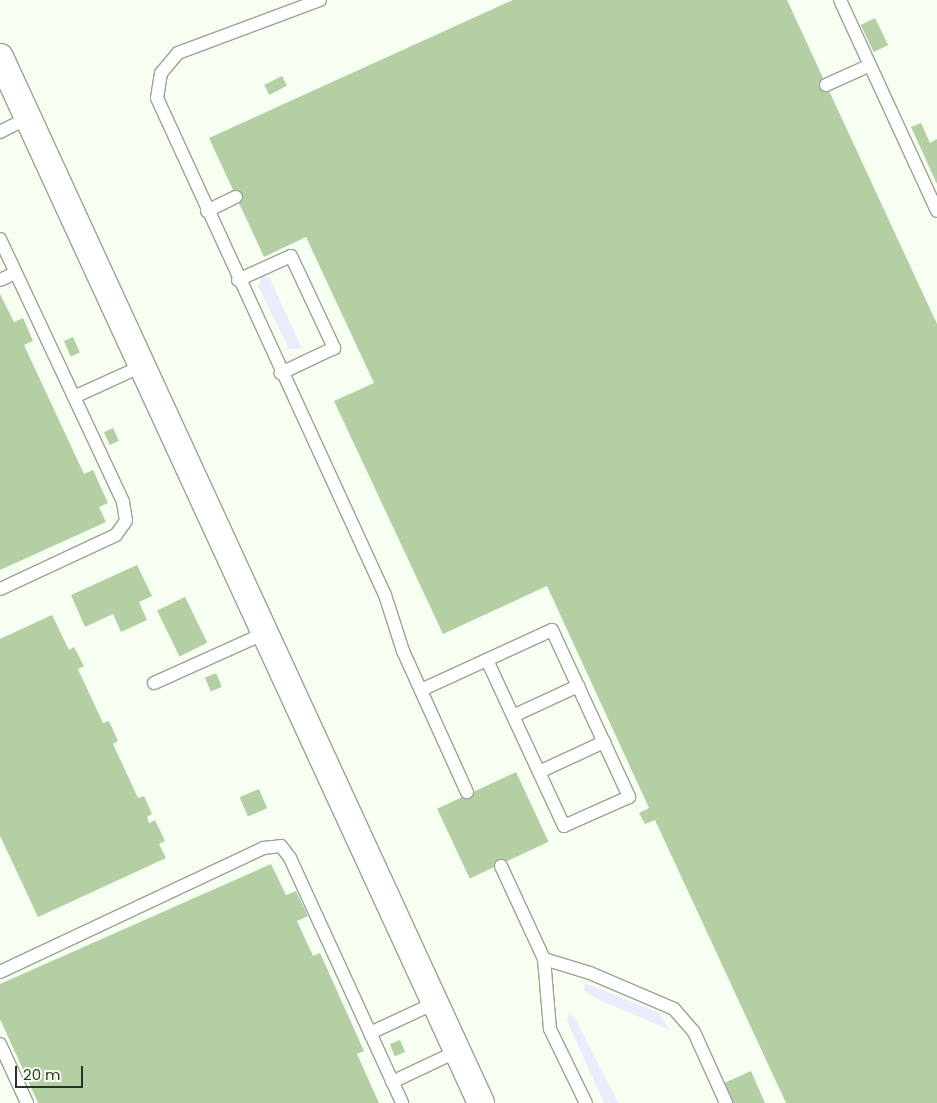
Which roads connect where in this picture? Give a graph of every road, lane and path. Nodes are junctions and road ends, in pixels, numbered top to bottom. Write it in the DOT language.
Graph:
graph roads {
  1 [pos="320,0"];
  2 [pos="840,0"];
  3 [pos="0,57"];
  4 [pos="870,65"];
  5 [pos="826,85"];
  6 [pos="28,118"];
  7 [pos="0,132"];
  8 [pos="236,197"];
  9 [pos="207,211"];
  10 [pos="937,211"];
  11 [pos="0,239"];
  12 [pos="16,273"];
  13 [pos="0,280"];
  14 [pos="238,280"];
  15 [pos="142,366"];
  16 [pos="281,373"];
  17 [pos="74,398"];
  18 [pos="0,588"];
  19 [pos="265,633"];
  20 [pos="487,660"];
  21 [pos="154,683"];
  22 [pos="578,686"];
  23 [pos="421,690"];
  24 [pos="513,716"];
  25 [pos="604,742"];
  26 [pos="539,772"];
  27 [pos="467,792"];
  28 [pos="501,866"];
  29 [pos="544,959"];
  30 [pos="0,972"];
  31 [pos="435,1003"];
  32 [pos="370,1033"];
  33 [pos="0,1044"];
  34 [pos="458,1051"];
  35 [pos="392,1082"];
  36 [pos="27,1103"];
  37 [pos="402,1103"];
  38 [pos="481,1103"];
  39 [pos="586,1103"];
  40 [pos="726,1103"];
  1 -- 9 [label="lane"];
  2 -- 4 [label="lane"];
  3 -- 6 [label="street"];
  4 -- 5 [label="lane"];
  4 -- 10 [label="lane"];
  6 -- 7 [label="lane"];
  6 -- 15 [label="street"];
  8 -- 9 [label="lane"];
  9 -- 14 [label="lane"];
  11 -- 12 [label="lane"];
  12 -- 13 [label="lane"];
  12 -- 17 [label="lane"];
  14 -- 16 [label="lane"];
  14 -- 16 [label="lane"];
  15 -- 17 [label="lane"];
  15 -- 19 [label="street"];
  16 -- 23 [label="lane"];
  17 -- 18 [label="lane"];
  19 -- 21 [label="lane"];
  19 -- 31 [label="street"];
  20 -- 22 [label="lane"];
  20 -- 23 [label="lane"];
  20 -- 24 [label="lane"];
  22 -- 24 [label="lane"];
  22 -- 25 [label="lane"];
  23 -- 27 [label="lane"];
  24 -- 26 [label="lane"];
  25 -- 26 [label="lane"];
  25 -- 26 [label="lane"];
  28 -- 29 [label="lane"];
  29 -- 39 [label="lane"];
  29 -- 40 [label="lane"];
  30 -- 32 [label="lane"];
  31 -- 32 [label="lane"];
  31 -- 34 [label="street"];
  32 -- 35 [label="lane"];
  33 -- 36 [label="lane"];
  34 -- 35 [label="lane"];
  34 -- 38 [label="street"];
  35 -- 37 [label="lane"];
}
